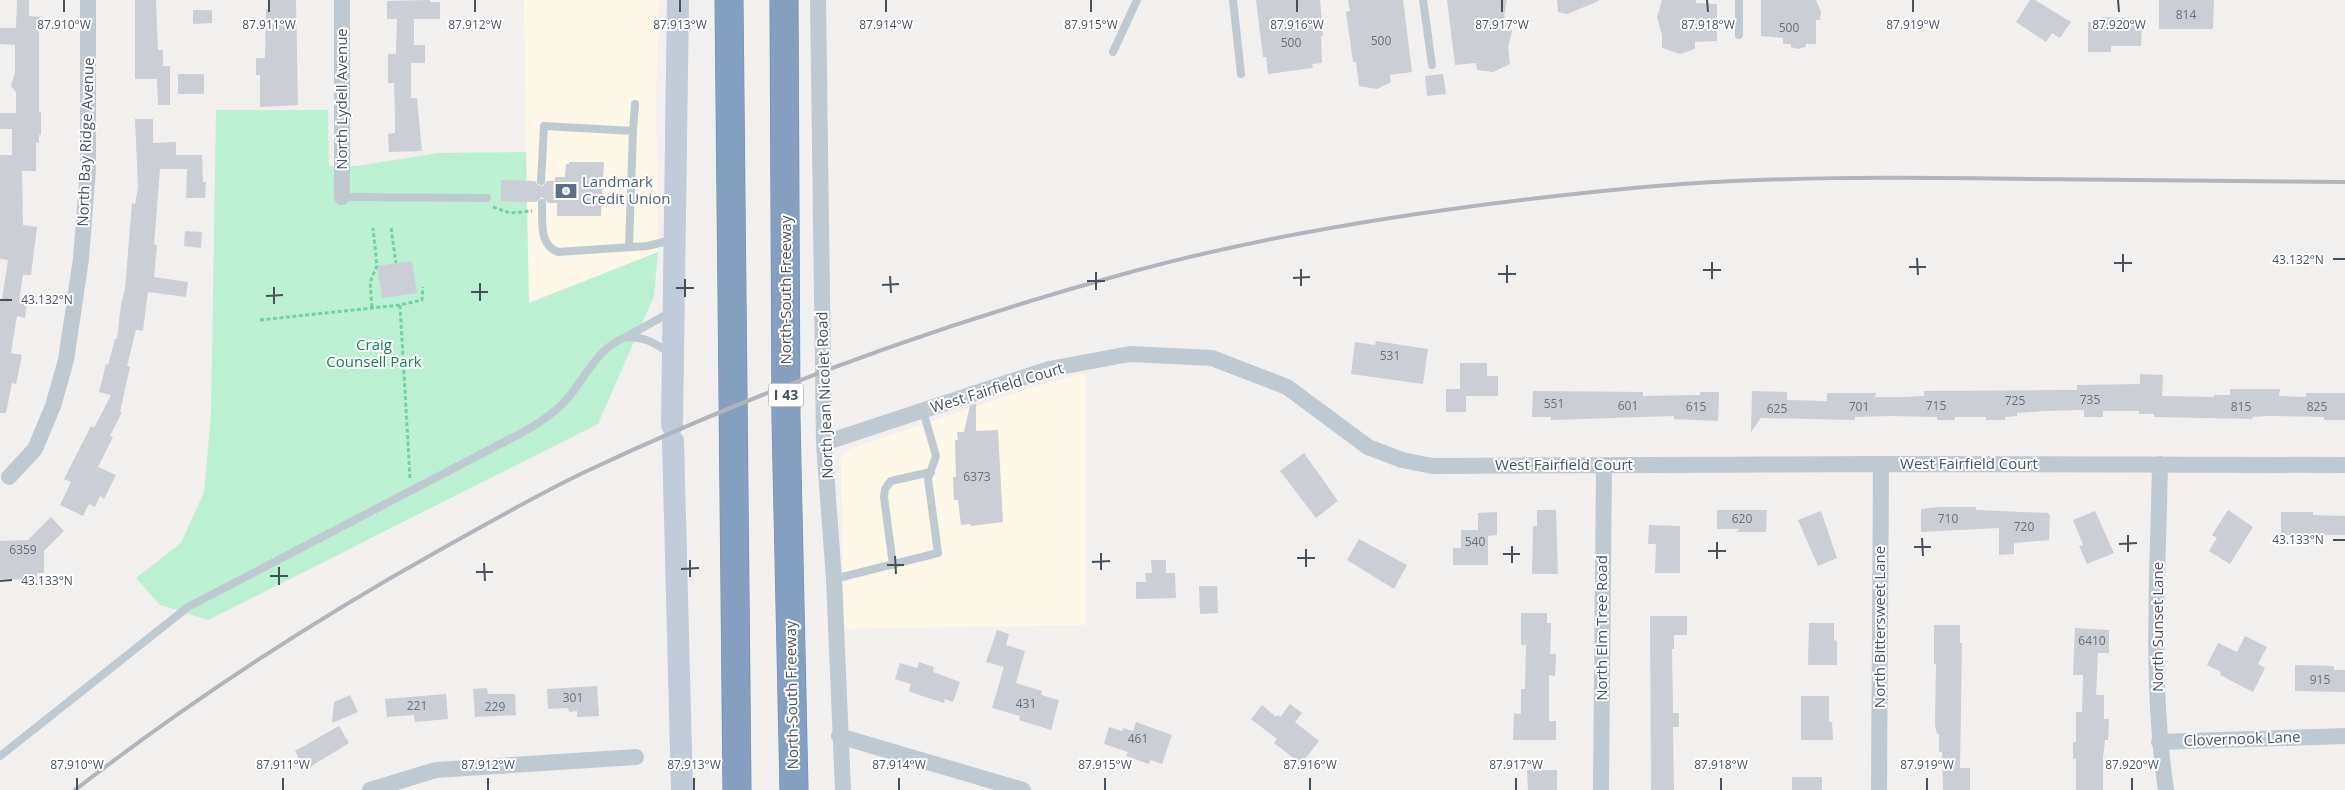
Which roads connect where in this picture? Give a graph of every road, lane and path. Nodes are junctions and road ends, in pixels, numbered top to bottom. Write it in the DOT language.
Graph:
graph roads {
  1 [pos="88,0"];
  2 [pos="342,0"];
  3 [pos="678,0"];
  4 [pos="729,0"];
  5 [pos="784,0"];
  6 [pos="818,0"];
  7 [pos="1137,0"];
  8 [pos="1233,0"];
  9 [pos="1424,0"];
  10 [pos="1739,0"];
  11 [pos="1739,35"];
  12 [pos="1113,52"];
  13 [pos="1432,65"];
  14 [pos="1242,74"];
  15 [pos="635,104"];
  16 [pos="633,131"];
  17 [pos="541,181"];
  18 [pos="342,197"];
  19 [pos="487,198"];
  20 [pos="542,203"];
  21 [pos="373,228"];
  22 [pos="391,228"];
  23 [pos="674,239"];
  24 [pos="629,247"];
  25 [pos="396,263"];
  26 [pos="423,287"];
  27 [pos="400,305"];
  28 [pos="372,307"];
  29 [pos="673,311"];
  30 [pos="260,320"];
  31 [pos="626,337"];
  32 [pos="672,355"];
  33 [pos="923,410"];
  34 [pos="824,443"];
  35 [pos="1881,464"];
  36 [pos="2160,464"];
  37 [pos="2345,465"];
  38 [pos="1604,466"];
  39 [pos="931,472"];
  40 [pos="9,477"];
  41 [pos="411,491"];
  42 [pos="892,564"];
  43 [pos="834,579"];
  44 [pos="839,736"];
  45 [pos="2345,736"];
  46 [pos="2159,742"];
  47 [pos="0,756"];
  48 [pos="636,757"];
  49 [pos="370,790"];
  50 [pos="682,790"];
  51 [pos="737,790"];
  52 [pos="794,790"];
  53 [pos="843,790"];
  54 [pos="1023,790"];
  55 [pos="1601,790"];
  56 [pos="1879,790"];
  57 [pos="2166,790"];
  1 -- 40 [label="street, North Bay Ridge Avenue"];
  2 -- 18 [label="street, North Lydell Avenue"];
  3 -- 23 [label="main road"];
  4 -- 51 [label="highway"];
  5 -- 52 [label="highway, North-South Freeway / I 43"];
  6 -- 34 [label="street, North Jean Nicolet Road"];
  7 -- 12 [label="lane"];
  8 -- 14 [label="lane"];
  9 -- 13 [label="lane"];
  10 -- 11 [label="lane"];
  15 -- 16 [label="lane"];
  16 -- 17 [label="lane"];
  16 -- 24 [label="lane"];
  18 -- 19 [label="lane"];
  19 -- 20 [label="path"];
  20 -- 24 [label="lane"];
  21 -- 28 [label="path"];
  22 -- 25 [label="path"];
  23 -- 24 [label="lane"];
  23 -- 29 [label="main road"];
  26 -- 27 [label="path"];
  27 -- 28 [label="path"];
  27 -- 41 [label="path"];
  28 -- 30 [label="path"];
  29 -- 31 [label="lane"];
  29 -- 32 [label="main road"];
  31 -- 32 [label="lane"];
  31 -- 41 [label="lane"];
  32 -- 50 [label="main road"];
  33 -- 34 [label="street, West Fairfield Court"];
  33 -- 38 [label="street, West Fairfield Court"];
  33 -- 39 [label="lane"];
  34 -- 43 [label="street, North Jean Nicolet Road"];
  35 -- 36 [label="street, West Fairfield Court"];
  35 -- 38 [label="street, West Fairfield Court"];
  35 -- 56 [label="street, North Bittersweet Lane"];
  36 -- 37 [label="street, West Fairfield Court"];
  36 -- 46 [label="street, North Sunset Lane"];
  38 -- 55 [label="street, North Elm Tree Road"];
  39 -- 42 [label="lane"];
  39 -- 42 [label="lane"];
  41 -- 47 [label="lane"];
  42 -- 43 [label="lane"];
  43 -- 44 [label="street, North Jean Nicolet Road"];
  44 -- 53 [label="street, North Jean Nicolet Road"];
  44 -- 54 [label="street"];
  45 -- 46 [label="street, Clovernook Lane"];
  46 -- 57 [label="street, North Sunset Lane"];
  48 -- 49 [label="street"];
}
